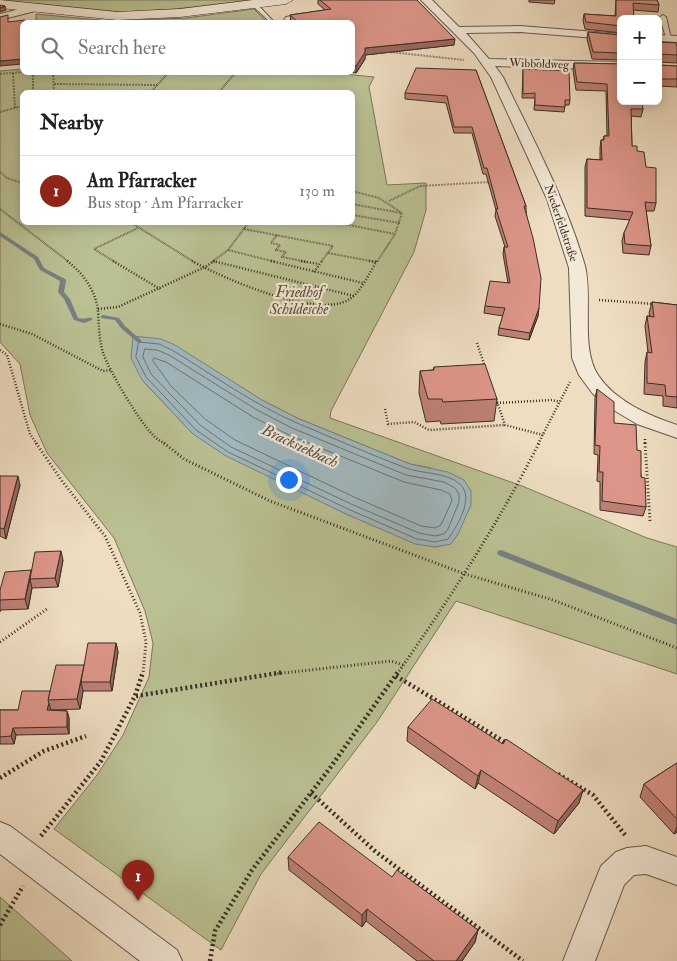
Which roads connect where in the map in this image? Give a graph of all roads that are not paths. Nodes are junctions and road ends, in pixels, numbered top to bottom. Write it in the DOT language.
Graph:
graph roads {
  1 [pos="286,0"];
  2 [pos="426,0"];
  3 [pos="0,4"];
  4 [pos="254,4"];
  5 [pos="35,8"];
  6 [pos="306,15"];
  7 [pos="0,17"];
  8 [pos="663,17"];
  9 [pos="270,20"];
  10 [pos="287,20"];
  11 [pos="459,30"];
  12 [pos="617,37"];
  13 [pos="668,38"];
  14 [pos="487,62"];
  15 [pos="617,66"];
  16 [pos="677,432"];
  17 [pos="0,836"];
  18 [pos="677,871"];
  19 [pos="166,961"];
  20 [pos="579,961"];
  1 -- 4 [label="main road"];
  2 -- 11 [label="street, Niederfeldstraße"];
  3 -- 5 [label="main road"];
  4 -- 5 [label="main road"];
  4 -- 9 [label="lane"];
  5 -- 7 [label="street"];
  6 -- 10 [label="lane"];
  8 -- 13 [label="lane"];
  11 -- 12 [label="street"];
  11 -- 14 [label="street, Niederfeldstraße"];
  14 -- 15 [label="street, Wibboldweg"];
  14 -- 16 [label="street, Niederfeldstraße"];
  17 -- 19 [label="street"];
  18 -- 20 [label="street"];
}
